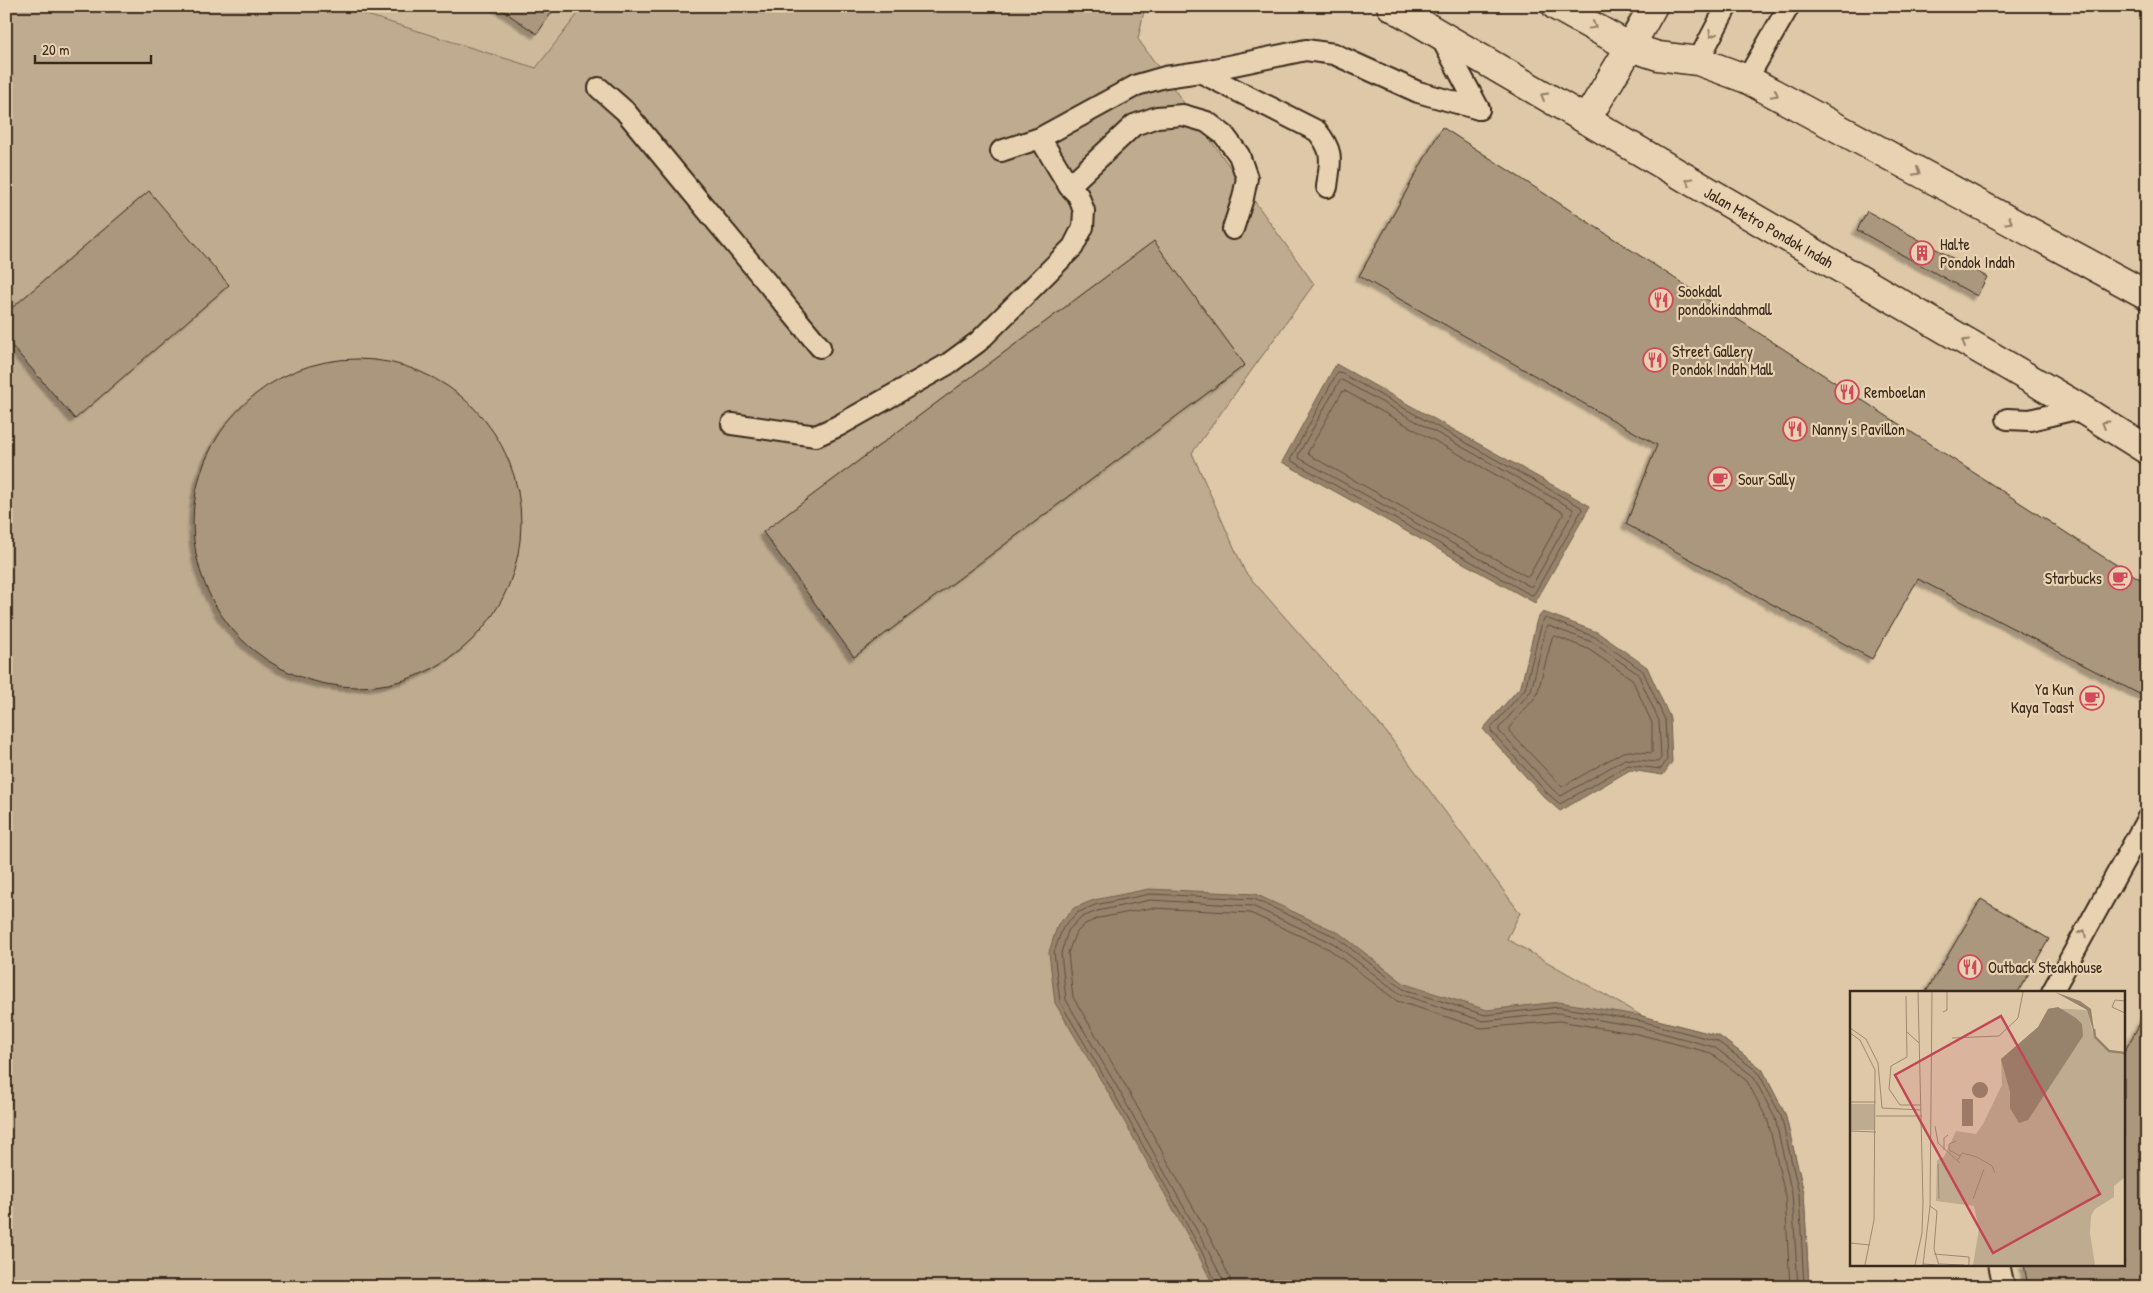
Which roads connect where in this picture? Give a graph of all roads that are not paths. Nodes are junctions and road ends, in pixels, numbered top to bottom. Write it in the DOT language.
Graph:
graph roads {
  1 [pos="1391,6"];
  2 [pos="1556,6"];
  3 [pos="1653,6"];
  4 [pos="1727,6"];
  5 [pos="1782,9"];
  6 [pos="1438,34"];
  7 [pos="1630,47"];
  8 [pos="1698,61"];
  9 [pos="1200,72"];
  10 [pos="1747,79"];
  11 [pos="599,88"];
  12 [pos="1586,120"];
  13 [pos="1040,138"];
  14 [pos="1001,151"];
  15 [pos="1069,186"];
  16 [pos="1327,187"];
  17 [pos="1232,228"];
  18 [pos="2147,295"];
  19 [pos="820,347"];
  20 [pos="2080,408"];
  21 [pos="2007,420"];
  22 [pos="732,424"];
  23 [pos="2147,450"];
  24 [pos="2147,819"];
  25 [pos="2053,991"];
  26 [pos="1999,1266"];
  27 [pos="2004,1287"];
  1 -- 6 [label="main road, Jalan Metro Pondok Indah"];
  2 -- 7 [label="main road, one-way"];
  3 -- 7 [label="main road"];
  4 -- 8 [label="lane, one-way"];
  5 -- 10 [label="lane"];
  6 -- 9 [label="lane"];
  12 -- 6 [label="main road, Jalan Metro Pondok Indah, one-way"];
  7 -- 8 [label="main road"];
  7 -- 12 [label="main road"];
  8 -- 10 [label="main road"];
  9 -- 13 [label="lane"];
  9 -- 16 [label="lane"];
  10 -- 18 [label="main road, one-way"];
  11 -- 19 [label="lane"];
  20 -- 12 [label="main road, Jalan Metro Pondok Indah, one-way"];
  13 -- 14 [label="lane"];
  13 -- 15 [label="lane"];
  15 -- 17 [label="lane"];
  15 -- 22 [label="lane"];
  20 -- 21 [label="lane"];
  23 -- 20 [label="main road, Jalan Metro Pondok Indah, one-way"];
  25 -- 24 [label="lane, one-way"];
  26 -- 27 [label="lane"];
}
